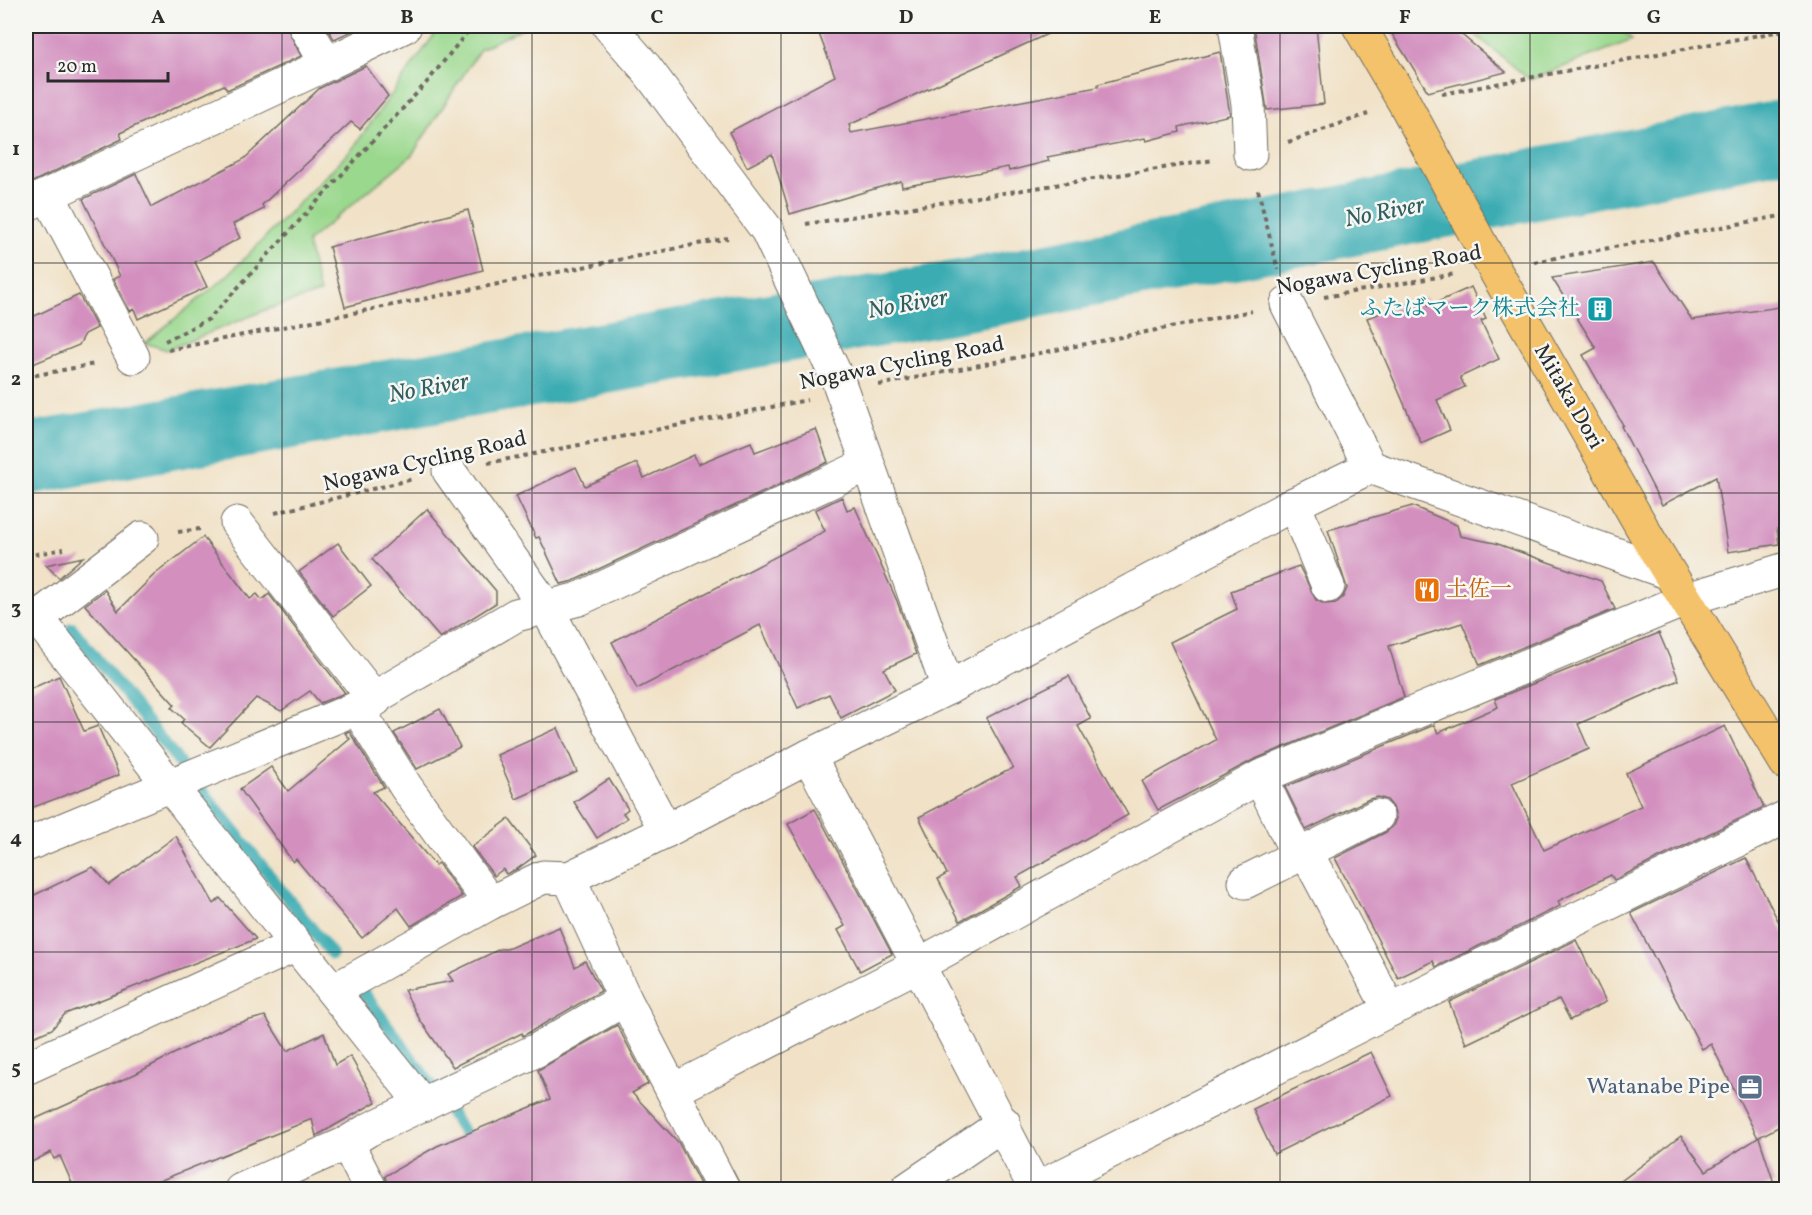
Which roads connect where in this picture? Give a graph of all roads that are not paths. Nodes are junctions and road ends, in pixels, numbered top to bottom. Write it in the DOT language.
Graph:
graph roads {
  1 [pos="305,26"];
  2 [pos="405,26"];
  3 [pos="609,26"];
  4 [pos="1235,26"];
  5 [pos="1359,26"];
  6 [pos="327,64"];
  7 [pos="1253,170"];
  8 [pos="37,200"];
  9 [pos="1284,292"];
  10 [pos="133,357"];
  11 [pos="866,465"];
  12 [pos="1370,467"];
  13 [pos="449,471"];
  14 [pos="1294,504"];
  15 [pos="237,523"];
  16 [pos="142,538"];
  17 [pos="1786,569"];
  18 [pos="1669,573"];
  19 [pos="1328,585"];
  20 [pos="1687,599"];
  21 [pos="546,607"];
  22 [pos="31,621"];
  23 [pos="948,688"];
  24 [pos="366,704"];
  25 [pos="809,756"];
  26 [pos="1786,763"];
  27 [pos="1260,777"];
  28 [pos="169,785"];
  29 [pos="1377,816"];
  30 [pos="1786,817"];
  31 [pos="666,831"];
  32 [pos="26,845"];
  33 [pos="1302,854"];
  34 [pos="569,878"];
  35 [pos="1245,882"];
  36 [pos="490,903"];
  37 [pos="296,945"];
  38 [pos="920,964"];
  39 [pos="333,991"];
  40 [pos="625,999"];
  41 [pos="1390,1010"];
  42 [pos="26,1068"];
  43 [pos="674,1090"];
  44 [pos="423,1105"];
  45 [pos="1004,1123"];
  46 [pos="347,1143"];
  47 [pos="1036,1189"];
  48 [pos="242,1190"];
  49 [pos="370,1190"];
  50 [pos="724,1190"];
  51 [pos="906,1190"];
  1 -- 6 [label="street"];
  2 -- 6 [label="street"];
  3 -- 11 [label="street"];
  4 -- 7 [label="street"];
  5 -- 18 [label="main road, Mitaka Dori"];
  6 -- 8 [label="street"];
  8 -- 10 [label="street"];
  9 -- 12 [label="street"];
  11 -- 21 [label="street"];
  11 -- 23 [label="street"];
  12 -- 14 [label="street"];
  12 -- 18 [label="street"];
  13 -- 21 [label="street"];
  14 -- 19 [label="street"];
  14 -- 23 [label="street"];
  15 -- 24 [label="street"];
  16 -- 22 [label="street"];
  17 -- 20 [label="street"];
  18 -- 20 [label="main road, Mitaka Dori"];
  20 -- 26 [label="main road, Mitaka Dori"];
  20 -- 27 [label="street"];
  21 -- 24 [label="street"];
  21 -- 31 [label="street"];
  22 -- 28 [label="street"];
  23 -- 25 [label="street"];
  24 -- 28 [label="street"];
  24 -- 36 [label="street"];
  25 -- 31 [label="street"];
  25 -- 38 [label="street"];
  27 -- 33 [label="street"];
  27 -- 38 [label="street"];
  28 -- 32 [label="street"];
  28 -- 37 [label="street"];
  29 -- 33 [label="street"];
  30 -- 41 [label="street"];
  31 -- 34 [label="street"];
  33 -- 35 [label="street"];
  33 -- 41 [label="street"];
  34 -- 36 [label="street"];
  34 -- 40 [label="street"];
  36 -- 39 [label="street"];
  37 -- 39 [label="street"];
  37 -- 42 [label="street"];
  38 -- 43 [label="street"];
  38 -- 45 [label="street"];
  39 -- 44 [label="street"];
  40 -- 43 [label="street"];
  40 -- 44 [label="street"];
  41 -- 47 [label="street"];
  43 -- 50 [label="street"];
  44 -- 46 [label="street"];
  45 -- 47 [label="street"];
  45 -- 51 [label="street"];
  46 -- 48 [label="street"];
  46 -- 49 [label="street"];
}
